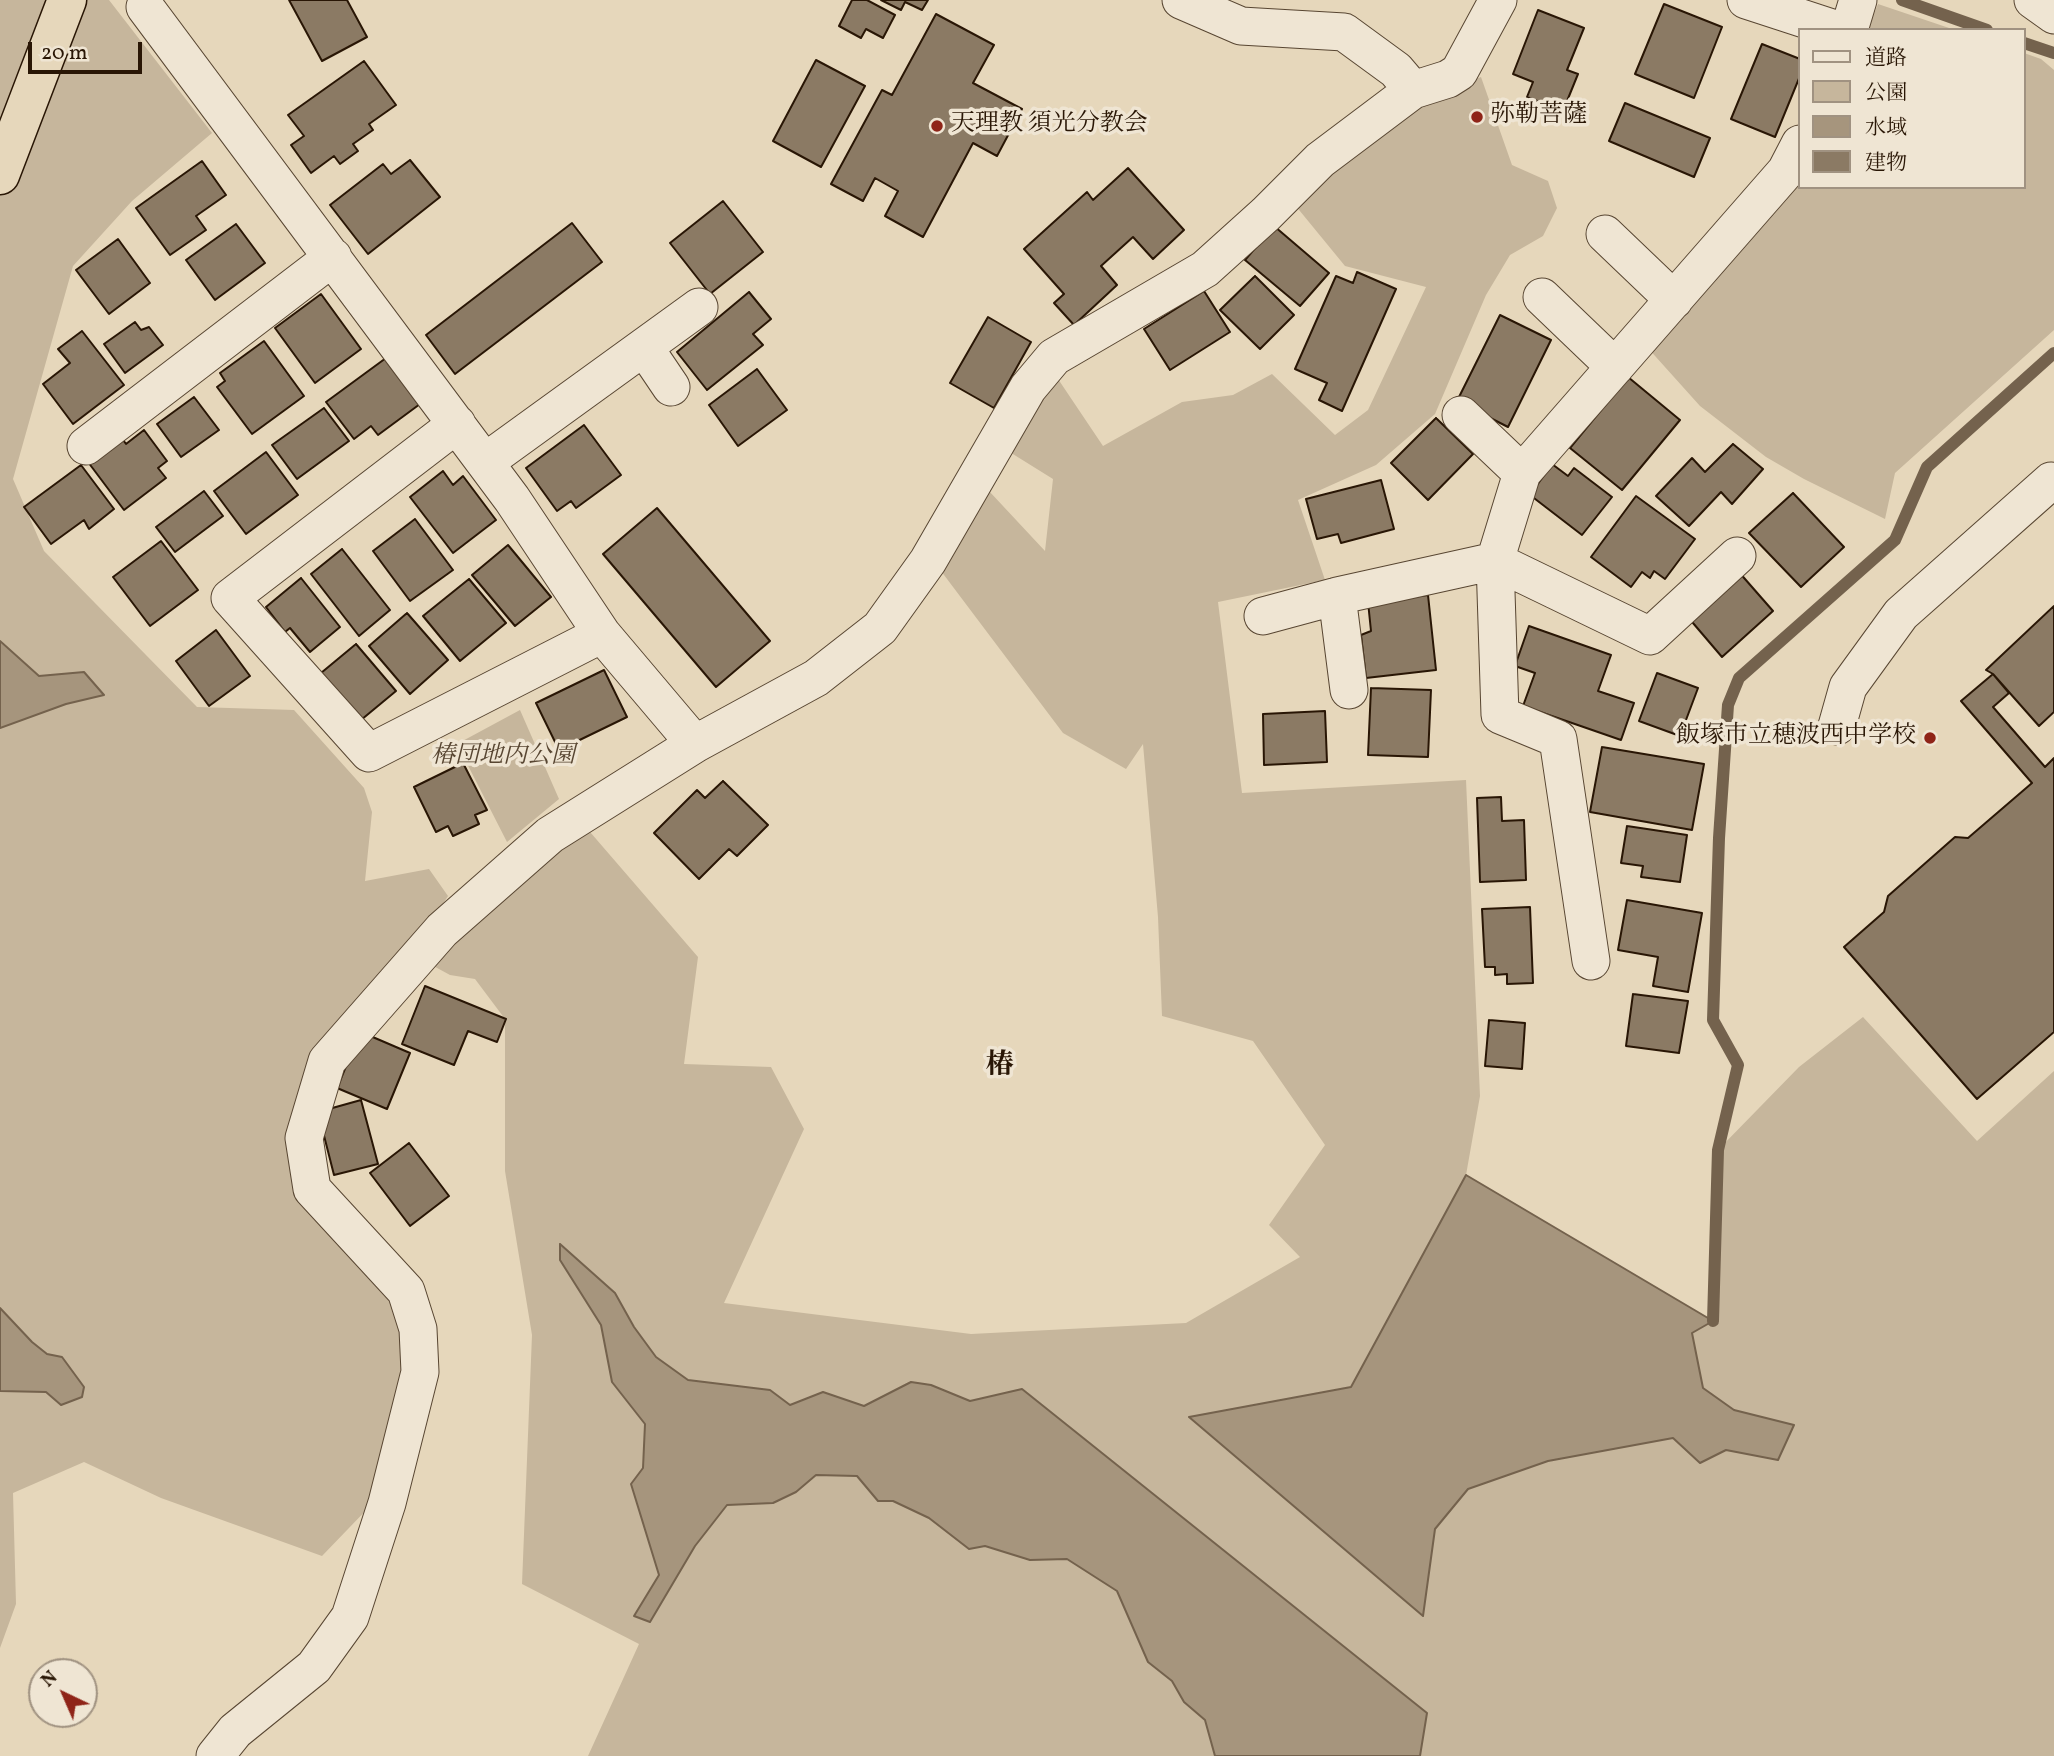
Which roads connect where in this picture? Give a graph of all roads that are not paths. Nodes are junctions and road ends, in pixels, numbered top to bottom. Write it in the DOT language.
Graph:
graph roads {
  1 [pos="67,0"];
  2 [pos="1181,0"];
  3 [pos="1497,0"];
  4 [pos="1746,0"];
  5 [pos="1858,0"];
  6 [pos="2033,0"];
  7 [pos="145,6"];
  8 [pos="2054,15"];
  9 [pos="1832,28"];
  10 [pos="1850,28"];
  11 [pos="1413,90"];
  12 [pos="1798,148"];
  13 [pos="0,175"];
  14 [pos="1605,234"];
  15 [pos="333,257"];
  16 [pos="1542,297"];
  17 [pos="1674,300"];
  18 [pos="699,307"];
  19 [pos="644,347"];
  20 [pos="1615,367"];
  21 [pos="671,387"];
  22 [pos="1461,415"];
  23 [pos="457,424"];
  24 [pos="86,446"];
  25 [pos="485,462"];
  26 [pos="1522,473"];
  27 [pos="2054,484"];
  28 [pos="1737,556"];
  29 [pos="1495,561"];
  30 [pos="1337,596"];
  31 [pos="1264,617"];
  32 [pos="602,634"];
  33 [pos="1349,690"];
  34 [pos="1837,726"];
  35 [pos="695,744"];
  36 [pos="1591,961"];
  37 [pos="215,1756"];
  1 -- 13 [label="highway"];
  2 -- 11 [label="street"];
  3 -- 11 [label="street"];
  4 -- 9 [label="street"];
  5 -- 10 [label="street"];
  6 -- 8 [label="street"];
  7 -- 15 [label="street"];
  11 -- 35 [label="street"];
  12 -- 17 [label="street"];
  14 -- 17 [label="street"];
  15 -- 23 [label="street"];
  15 -- 24 [label="street"];
  16 -- 20 [label="street"];
  17 -- 20 [label="street"];
  18 -- 19 [label="street"];
  19 -- 21 [label="street"];
  19 -- 25 [label="street"];
  20 -- 26 [label="street"];
  22 -- 26 [label="street"];
  23 -- 25 [label="street"];
  23 -- 32 [label="street"];
  25 -- 32 [label="street"];
  26 -- 29 [label="street"];
  27 -- 34 [label="street"];
  28 -- 29 [label="street"];
  29 -- 30 [label="street"];
  29 -- 36 [label="street"];
  30 -- 31 [label="street"];
  30 -- 33 [label="street"];
  32 -- 35 [label="street"];
  35 -- 37 [label="street"];
}
